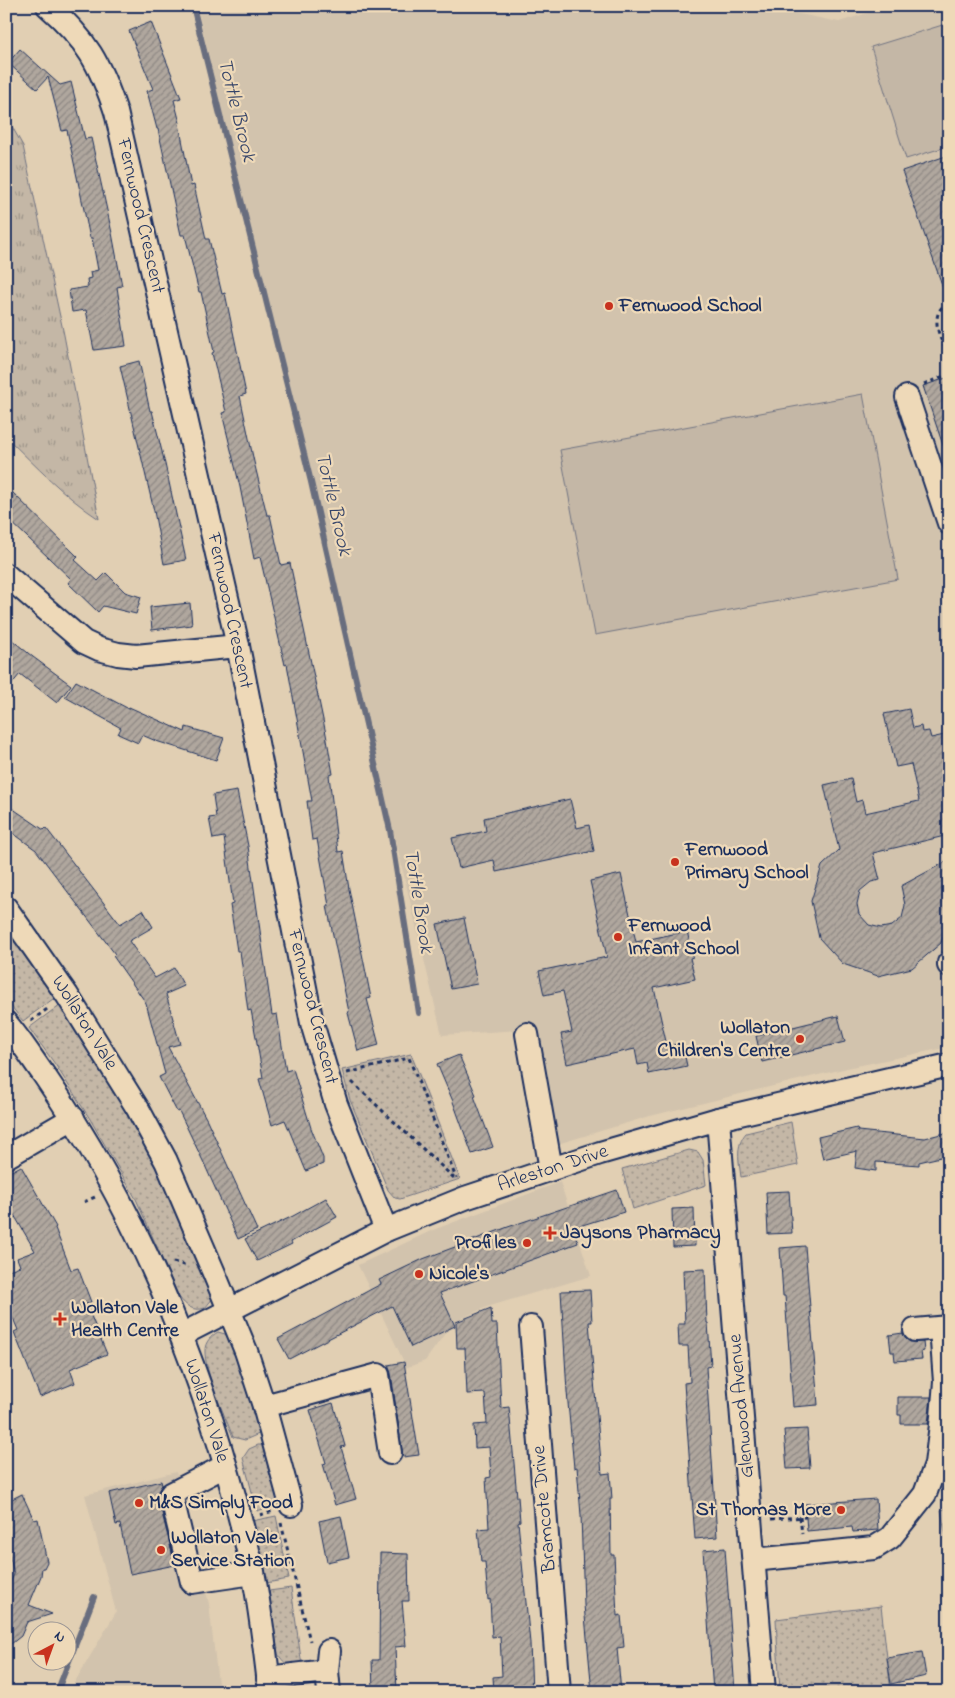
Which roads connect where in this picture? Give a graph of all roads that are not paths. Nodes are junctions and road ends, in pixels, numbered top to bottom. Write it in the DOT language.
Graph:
graph roads {
  1 [pos="48,6"];
  2 [pos="907,397"];
  3 [pos="949,523"];
  4 [pos="6,575"];
  5 [pos="238,646"];
  6 [pos="6,908"];
  7 [pos="10,1028"];
  8 [pos="527,1034"];
  9 [pos="949,1065"];
  10 [pos="73,1118"];
  11 [pos="718,1119"];
  12 [pos="6,1157"];
  13 [pos="551,1169"];
  14 [pos="386,1230"];
  15 [pos="230,1310"];
  16 [pos="531,1327"];
  17 [pos="945,1328"];
  18 [pos="915,1330"];
  19 [pos="180,1334"];
  20 [pos="264,1406"];
  21 [pos="390,1453"];
  22 [pos="224,1466"];
  23 [pos="292,1506"];
  24 [pos="754,1560"];
  25 [pos="253,1573"];
  26 [pos="325,1672"];
  27 [pos="269,1685"];
  28 [pos="559,1692"];
  29 [pos="764,1692"];
  1 -- 5 [label="street, Fernwood Crescent"];
  2 -- 3 [label="street"];
  4 -- 5 [label="street"];
  5 -- 14 [label="street, Fernwood Crescent"];
  6 -- 15 [label="street, Wollaton Vale"];
  7 -- 10 [label="street, Wollaton Vale"];
  8 -- 13 [label="street"];
  9 -- 11 [label="street, Arleston Drive"];
  10 -- 12 [label="street"];
  10 -- 19 [label="street, Wollaton Vale"];
  11 -- 13 [label="street, Arleston Drive"];
  11 -- 24 [label="street, Glenwood Avenue"];
  13 -- 14 [label="street, Arleston Drive"];
  14 -- 15 [label="street, Arleston Drive"];
  15 -- 19 [label="street, Arleston Drive"];
  15 -- 20 [label="street, Wollaton Vale"];
  16 -- 28 [label="street, Bramcote Drive"];
  17 -- 18 [label="street"];
  17 -- 24 [label="street"];
  19 -- 22 [label="street, Wollaton Vale"];
  20 -- 21 [label="street"];
  20 -- 23 [label="street, Wollaton Vale"];
  22 -- 25 [label="street, Wollaton Vale"];
  22 -- 25 [label="street"];
  24 -- 29 [label="street, Glenwood Avenue"];
  25 -- 27 [label="street, Wollaton Vale"];
  26 -- 27 [label="street"];
}
